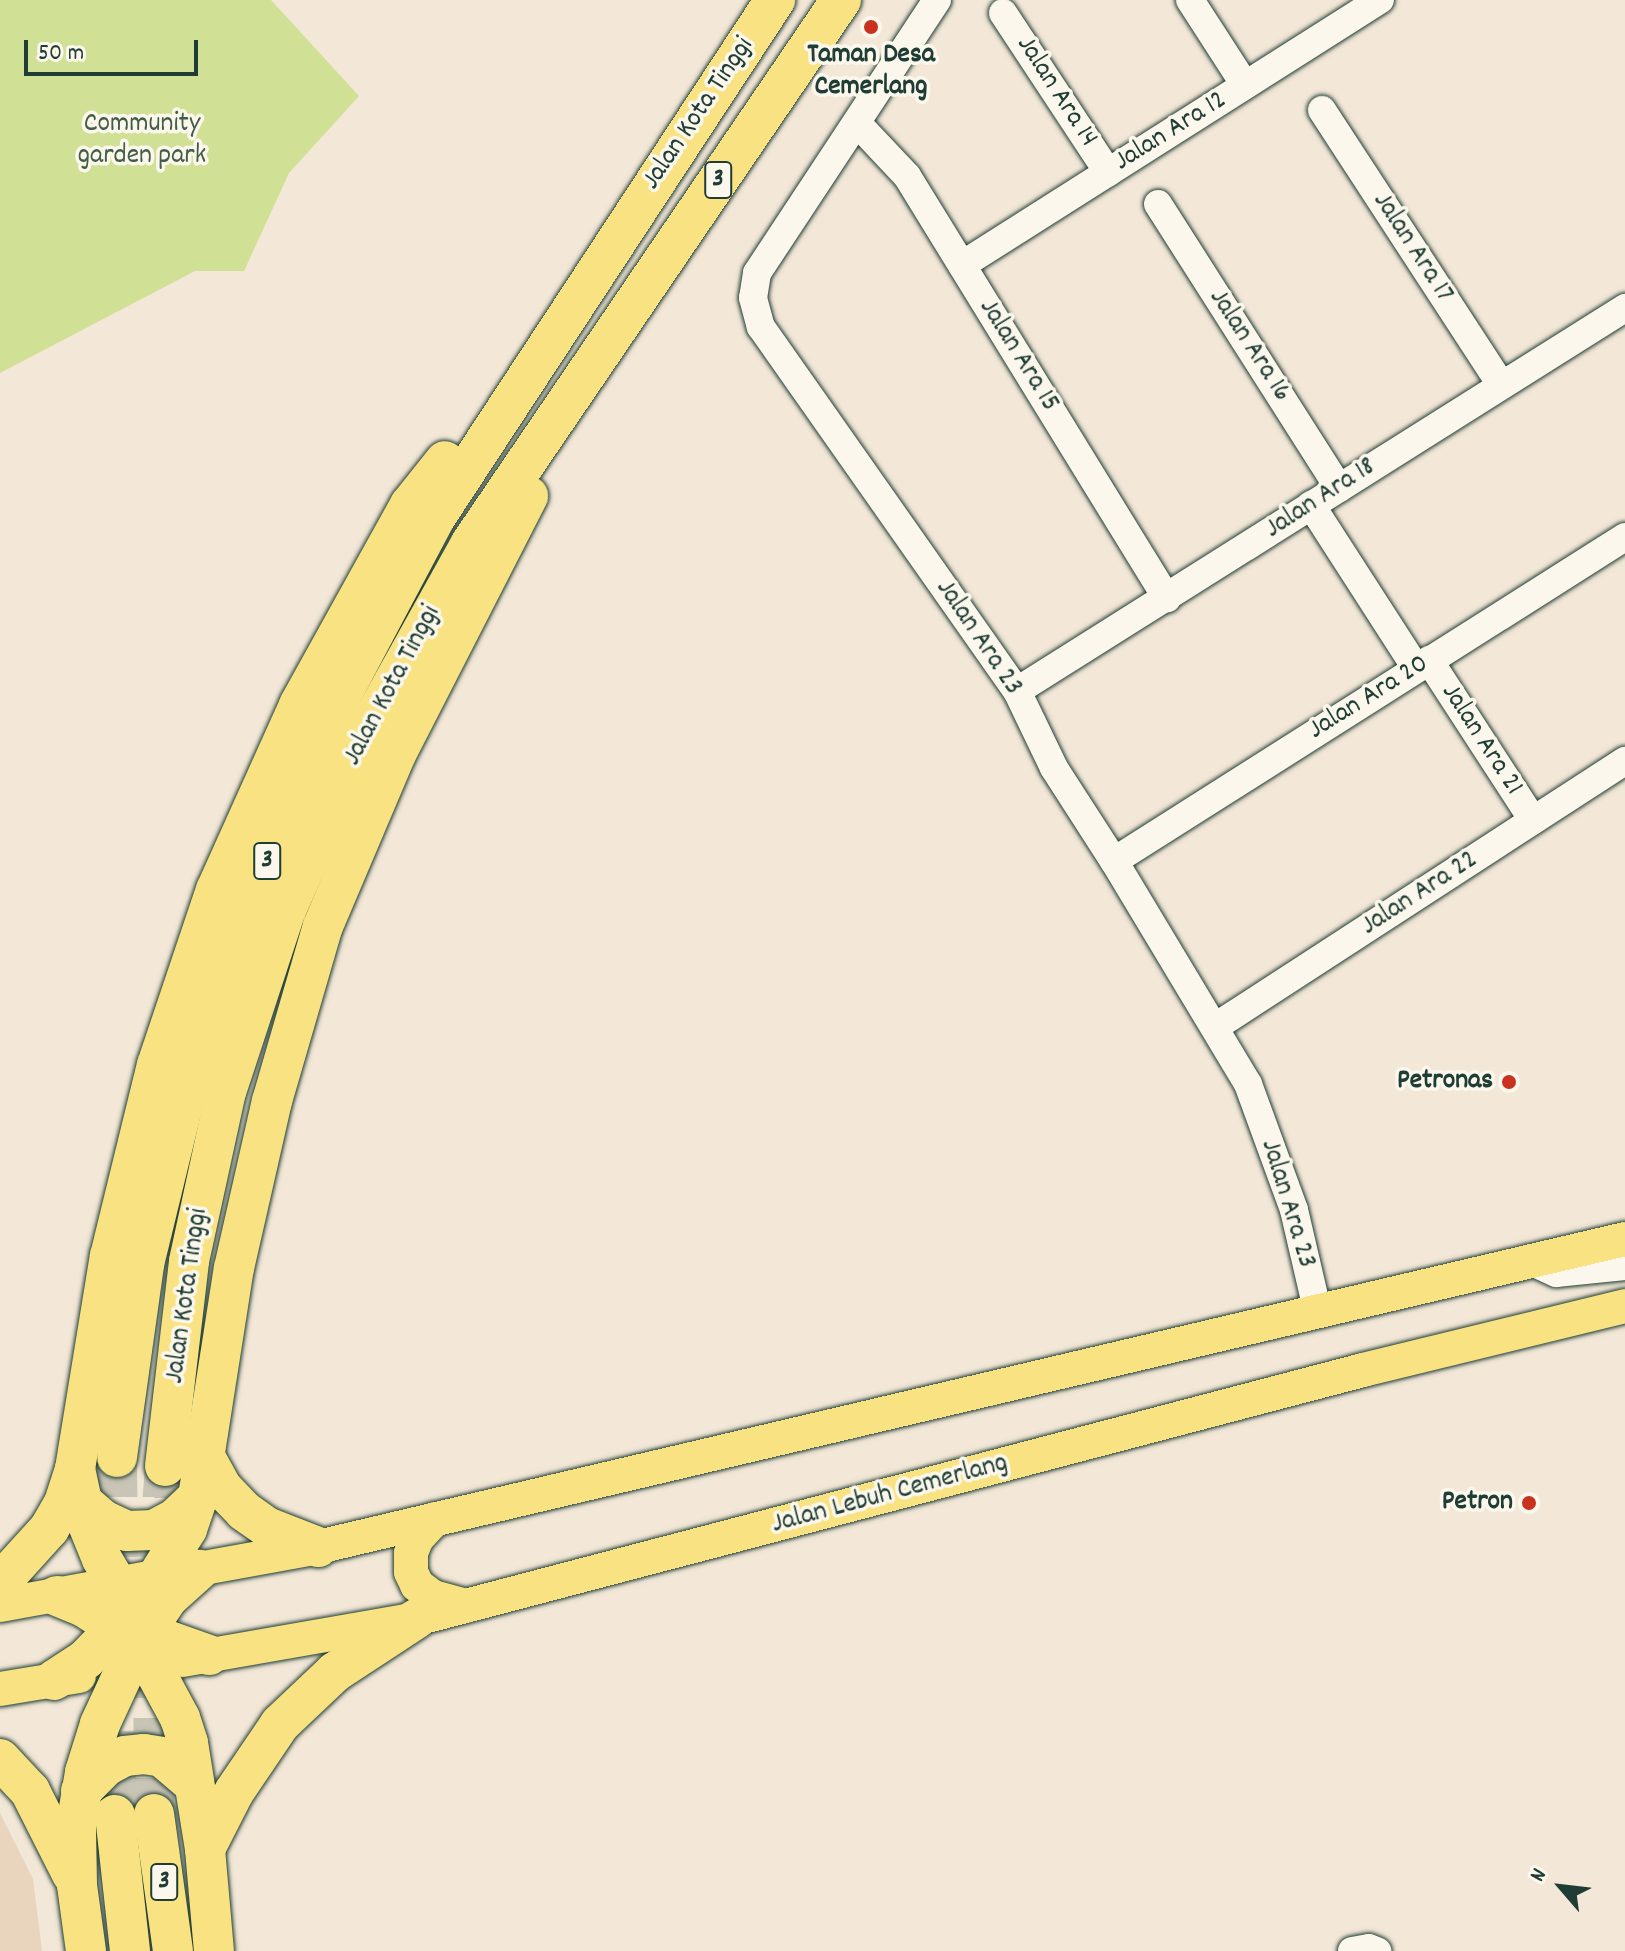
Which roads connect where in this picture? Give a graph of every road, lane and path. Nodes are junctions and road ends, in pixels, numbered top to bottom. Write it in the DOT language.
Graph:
graph roads {
  1 [pos="775,0"];
  2 [pos="841,0"];
  3 [pos="937,0"];
  4 [pos="1190,0"];
  5 [pos="1380,0"];
  6 [pos="1003,13"];
  7 [pos="1245,85"];
  8 [pos="1322,110"];
  9 [pos="857,123"];
  10 [pos="1108,172"];
  11 [pos="1158,204"];
  12 [pos="962,265"];
  13 [pos="1625,308"];
  14 [pos="562,321"];
  15 [pos="594,359"];
  16 [pos="1501,385"];
  17 [pos="1339,488"];
  18 [pos="1311,505"];
  19 [pos="1625,537"];
  20 [pos="1167,598"];
  21 [pos="1422,664"];
  22 [pos="1017,691"];
  23 [pos="1625,761"];
  24 [pos="1533,820"];
  25 [pos="1114,861"];
  26 [pos="1215,1027"];
  27 [pos="1625,1239"];
  28 [pos="1528,1260"];
  29 [pos="1625,1266"];
  30 [pos="1625,1306"];
  31 [pos="1318,1313"];
  32 [pos="117,1457"];
  33 [pos="205,1457"];
  34 [pos="165,1466"];
  35 [pos="78,1485"];
  36 [pos="198,1497"];
  37 [pos="435,1519"];
  38 [pos="318,1547"];
  39 [pos="199,1570"];
  40 [pos="157,1577"];
  41 [pos="0,1583"];
  42 [pos="57,1596"];
  43 [pos="0,1605"];
  44 [pos="466,1606"];
  45 [pos="416,1619"];
  46 [pos="133,1632"];
  47 [pos="209,1655"];
  48 [pos="54,1680"];
  49 [pos="0,1689"];
  50 [pos="0,1759"];
  51 [pos="194,1784"];
  52 [pos="81,1791"];
  53 [pos="154,1814"];
  54 [pos="115,1815"];
  55 [pos="205,1849"];
  56 [pos="77,1885"];
  57 [pos="86,1951"];
  58 [pos="130,1951"];
  59 [pos="173,1951"];
  60 [pos="214,1951"];
  61 [pos="1352,1951"];
  62 [pos="1377,1951"];
  1 -- 14 [label="highway, Jalan Kota Tinggi / 3"];
  2 -- 15 [label="highway, Jalan Kota Tinggi / 3"];
  3 -- 9 [label="street, Jalan Ara 23"];
  4 -- 7 [label="street"];
  5 -- 7 [label="street, Jalan Ara 12"];
  6 -- 10 [label="street, Jalan Ara 14"];
  7 -- 10 [label="street, Jalan Ara 12"];
  8 -- 16 [label="street, Jalan Ara 17"];
  9 -- 12 [label="street, Jalan Ara 15"];
  9 -- 22 [label="street, Jalan Ara 23"];
  10 -- 12 [label="street, Jalan Ara 12"];
  11 -- 17 [label="street, Jalan Ara 16"];
  12 -- 20 [label="street, Jalan Ara 15"];
  13 -- 16 [label="street, Jalan Ara 18"];
  14 -- 32 [label="highway, Jalan Kota Tinggi / 3"];
  14 -- 35 [label="highway"];
  15 -- 33 [label="highway"];
  15 -- 34 [label="highway, Jalan Kota Tinggi / 3"];
  16 -- 17 [label="street, Jalan Ara 18"];
  17 -- 18 [label="street, Jalan Ara 18"];
  18 -- 20 [label="street, Jalan Ara 18"];
  18 -- 21 [label="street, Jalan Ara 21"];
  19 -- 21 [label="street, Jalan Ara 20"];
  20 -- 22 [label="street, Jalan Ara 18"];
  21 -- 24 [label="street, Jalan Ara 21"];
  21 -- 25 [label="street, Jalan Ara 20"];
  22 -- 25 [label="street, Jalan Ara 23"];
  23 -- 24 [label="street, Jalan Ara 22"];
  24 -- 26 [label="street, Jalan Ara 22"];
  25 -- 26 [label="street, Jalan Ara 23"];
  26 -- 31 [label="street, Jalan Ara 23"];
  27 -- 28 [label="main road"];
  28 -- 29 [label="street"];
  28 -- 31 [label="main road"];
  30 -- 44 [label="main road, Jalan Lebuh Cemerlang"];
  31 -- 37 [label="main road"];
  33 -- 36 [label="highway"];
  33 -- 38 [label="highway"];
  35 -- 36 [label="highway"];
  35 -- 41 [label="highway"];
  35 -- 46 [label="highway"];
  36 -- 40 [label="highway"];
  37 -- 38 [label="main road"];
  37 -- 44 [label="main road"];
  38 -- 39 [label="main road"];
  39 -- 40 [label="main road"];
  39 -- 46 [label="highway"];
  40 -- 46 [label="highway"];
  42 -- 43 [label="main road"];
  42 -- 46 [label="highway"];
  44 -- 45 [label="main road, Jalan Lebuh Cemerlang"];
  45 -- 47 [label="main road, Jalan Lebuh Cemerlang"];
  45 -- 55 [label="highway"];
  46 -- 47 [label="highway"];
  46 -- 48 [label="highway"];
  46 -- 51 [label="highway"];
  46 -- 52 [label="highway"];
  48 -- 49 [label="main road"];
  50 -- 56 [label="highway"];
  51 -- 52 [label="highway"];
  51 -- 55 [label="highway"];
  52 -- 56 [label="highway"];
  53 -- 59 [label="highway, 3"];
  54 -- 58 [label="highway, 3"];
  55 -- 60 [label="highway"];
  56 -- 57 [label="highway"];
  61 -- 62 [label="street"];
}
